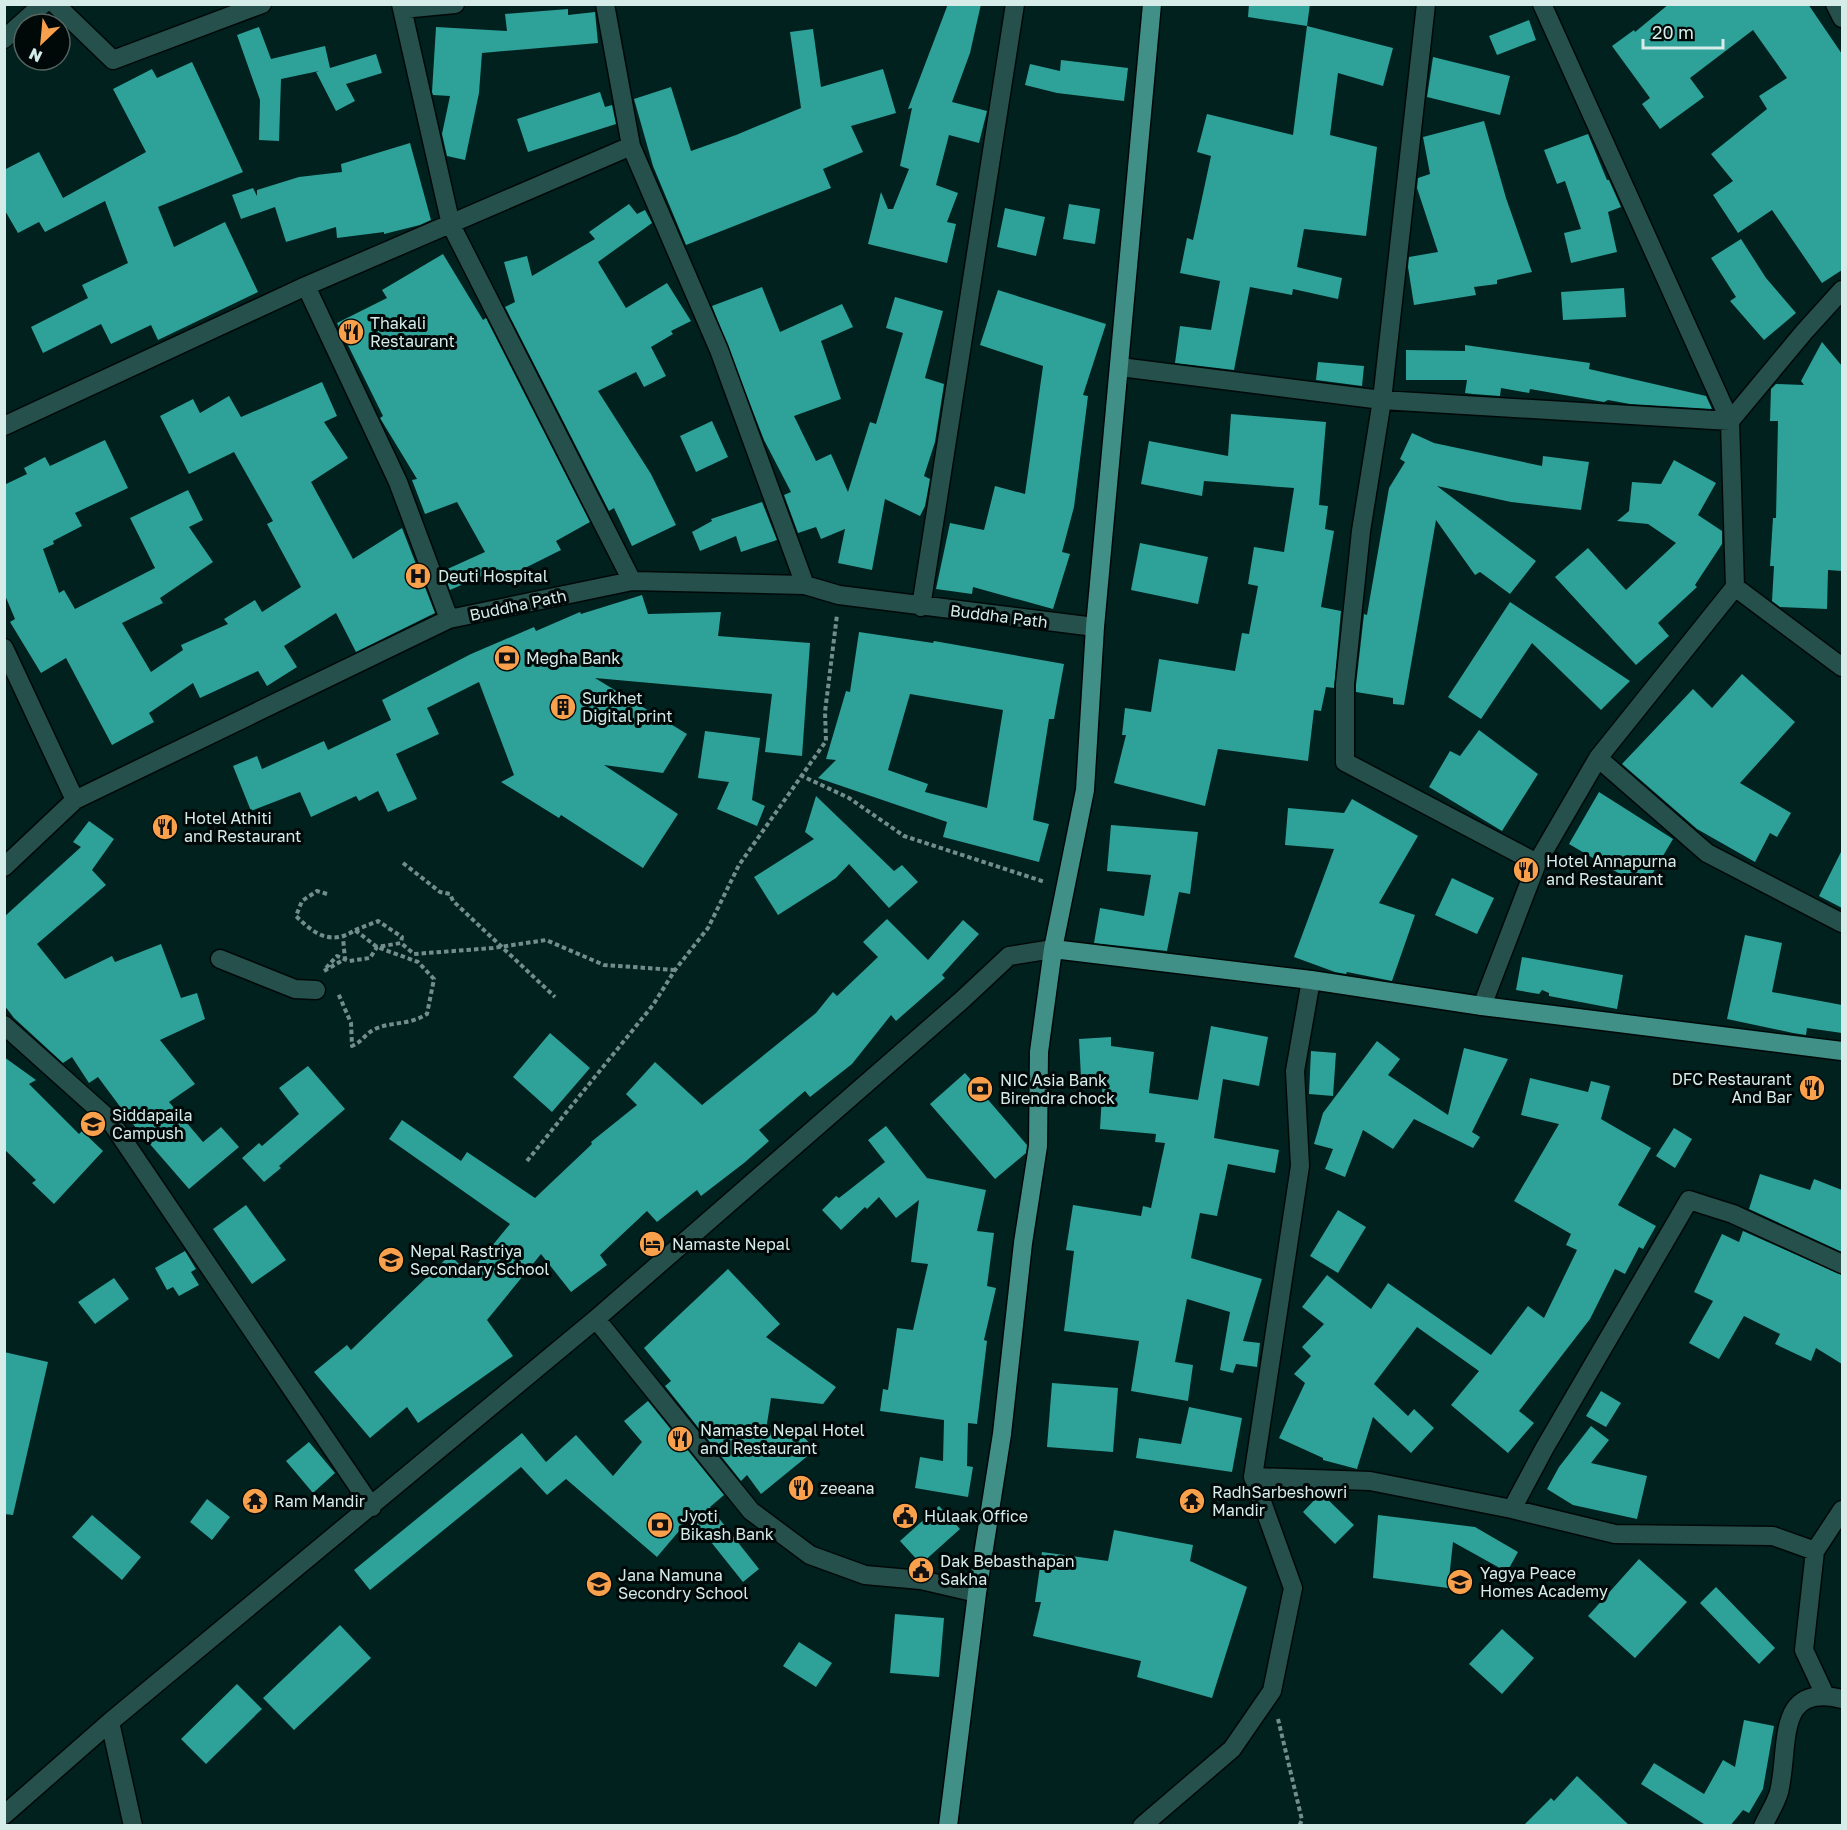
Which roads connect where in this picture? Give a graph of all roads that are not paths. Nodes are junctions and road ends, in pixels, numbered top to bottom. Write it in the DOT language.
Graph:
graph roads {
  1 [pos="43,4"];
  2 [pos="55,4"];
  3 [pos="262,4"];
  4 [pos="455,4"];
  5 [pos="605,4"];
  6 [pos="1015,4"];
  7 [pos="1152,4"];
  8 [pos="1426,4"];
  9 [pos="1542,4"];
  10 [pos="1835,4"];
  11 [pos="401,7"];
  12 [pos="1842,18"];
  13 [pos="4,39"];
  14 [pos="631,146"];
  15 [pos="451,225"];
  16 [pos="306,286"];
  17 [pos="1842,290"];
  18 [pos="1120,367"];
  19 [pos="1382,400"];
  20 [pos="1730,421"];
  21 [pos="4,426"];
  22 [pos="632,581"];
  23 [pos="805,585"];
  24 [pos="1735,587"];
  25 [pos="921,607"];
  26 [pos="449,619"];
  27 [pos="1095,627"];
  28 [pos="4,648"];
  29 [pos="1842,667"];
  30 [pos="1598,758"];
  31 [pos="75,800"];
  32 [pos="1537,863"];
  33 [pos="4,867"];
  34 [pos="1842,923"];
  35 [pos="1053,949"];
  36 [pos="220,959"];
  37 [pos="1311,980"];
  38 [pos="316,990"];
  39 [pos="1482,1006"];
  40 [pos="4,1024"];
  41 [pos="1842,1051"];
  42 [pos="1842,1264"];
  43 [pos="596,1318"];
  44 [pos="1253,1477"];
  45 [pos="372,1507"];
  46 [pos="1512,1509"];
  47 [pos="1842,1510"];
  48 [pos="1815,1551"];
  49 [pos="977,1593"];
  50 [pos="1834,1697"];
  51 [pos="110,1722"];
  52 [pos="4,1815"];
  53 [pos="133,1826"];
  54 [pos="948,1826"];
  55 [pos="1142,1826"];
  56 [pos="1763,1826"];
  1 -- 13 [label="street"];
  2 -- 3 [label="street"];
  4 -- 11 [label="street"];
  5 -- 14 [label="street"];
  6 -- 25 [label="street"];
  7 -- 18 [label="main road"];
  8 -- 19 [label="street"];
  9 -- 20 [label="street"];
  10 -- 12 [label="street"];
  11 -- 15 [label="street"];
  14 -- 15 [label="street"];
  14 -- 23 [label="street"];
  15 -- 16 [label="street"];
  15 -- 22 [label="street"];
  16 -- 21 [label="street"];
  16 -- 26 [label="street"];
  17 -- 20 [label="street"];
  18 -- 19 [label="street"];
  18 -- 27 [label="main road"];
  19 -- 20 [label="street"];
  19 -- 32 [label="street"];
  20 -- 24 [label="street"];
  22 -- 23 [label="street, Buddha Path"];
  22 -- 26 [label="street, Buddha Path"];
  23 -- 25 [label="street, Buddha Path"];
  24 -- 29 [label="street"];
  24 -- 30 [label="street"];
  25 -- 27 [label="street, Buddha Path"];
  26 -- 31 [label="street, Buddha Path"];
  27 -- 35 [label="main road"];
  28 -- 31 [label="street"];
  30 -- 32 [label="street"];
  30 -- 34 [label="street"];
  31 -- 33 [label="street, Buddha Path"];
  32 -- 39 [label="street"];
  35 -- 37 [label="main road"];
  35 -- 43 [label="street"];
  35 -- 49 [label="main road"];
  36 -- 38 [label="street"];
  37 -- 39 [label="main road"];
  37 -- 44 [label="street"];
  39 -- 41 [label="main road"];
  40 -- 45 [label="street"];
  42 -- 46 [label="street"];
  43 -- 45 [label="street"];
  43 -- 49 [label="street"];
  44 -- 46 [label="street"];
  44 -- 55 [label="street"];
  45 -- 51 [label="street"];
  46 -- 48 [label="street"];
  47 -- 48 [label="street"];
  48 -- 50 [label="street"];
  49 -- 54 [label="main road"];
  50 -- 56 [label="street"];
  51 -- 52 [label="street"];
  51 -- 53 [label="street"];
}
